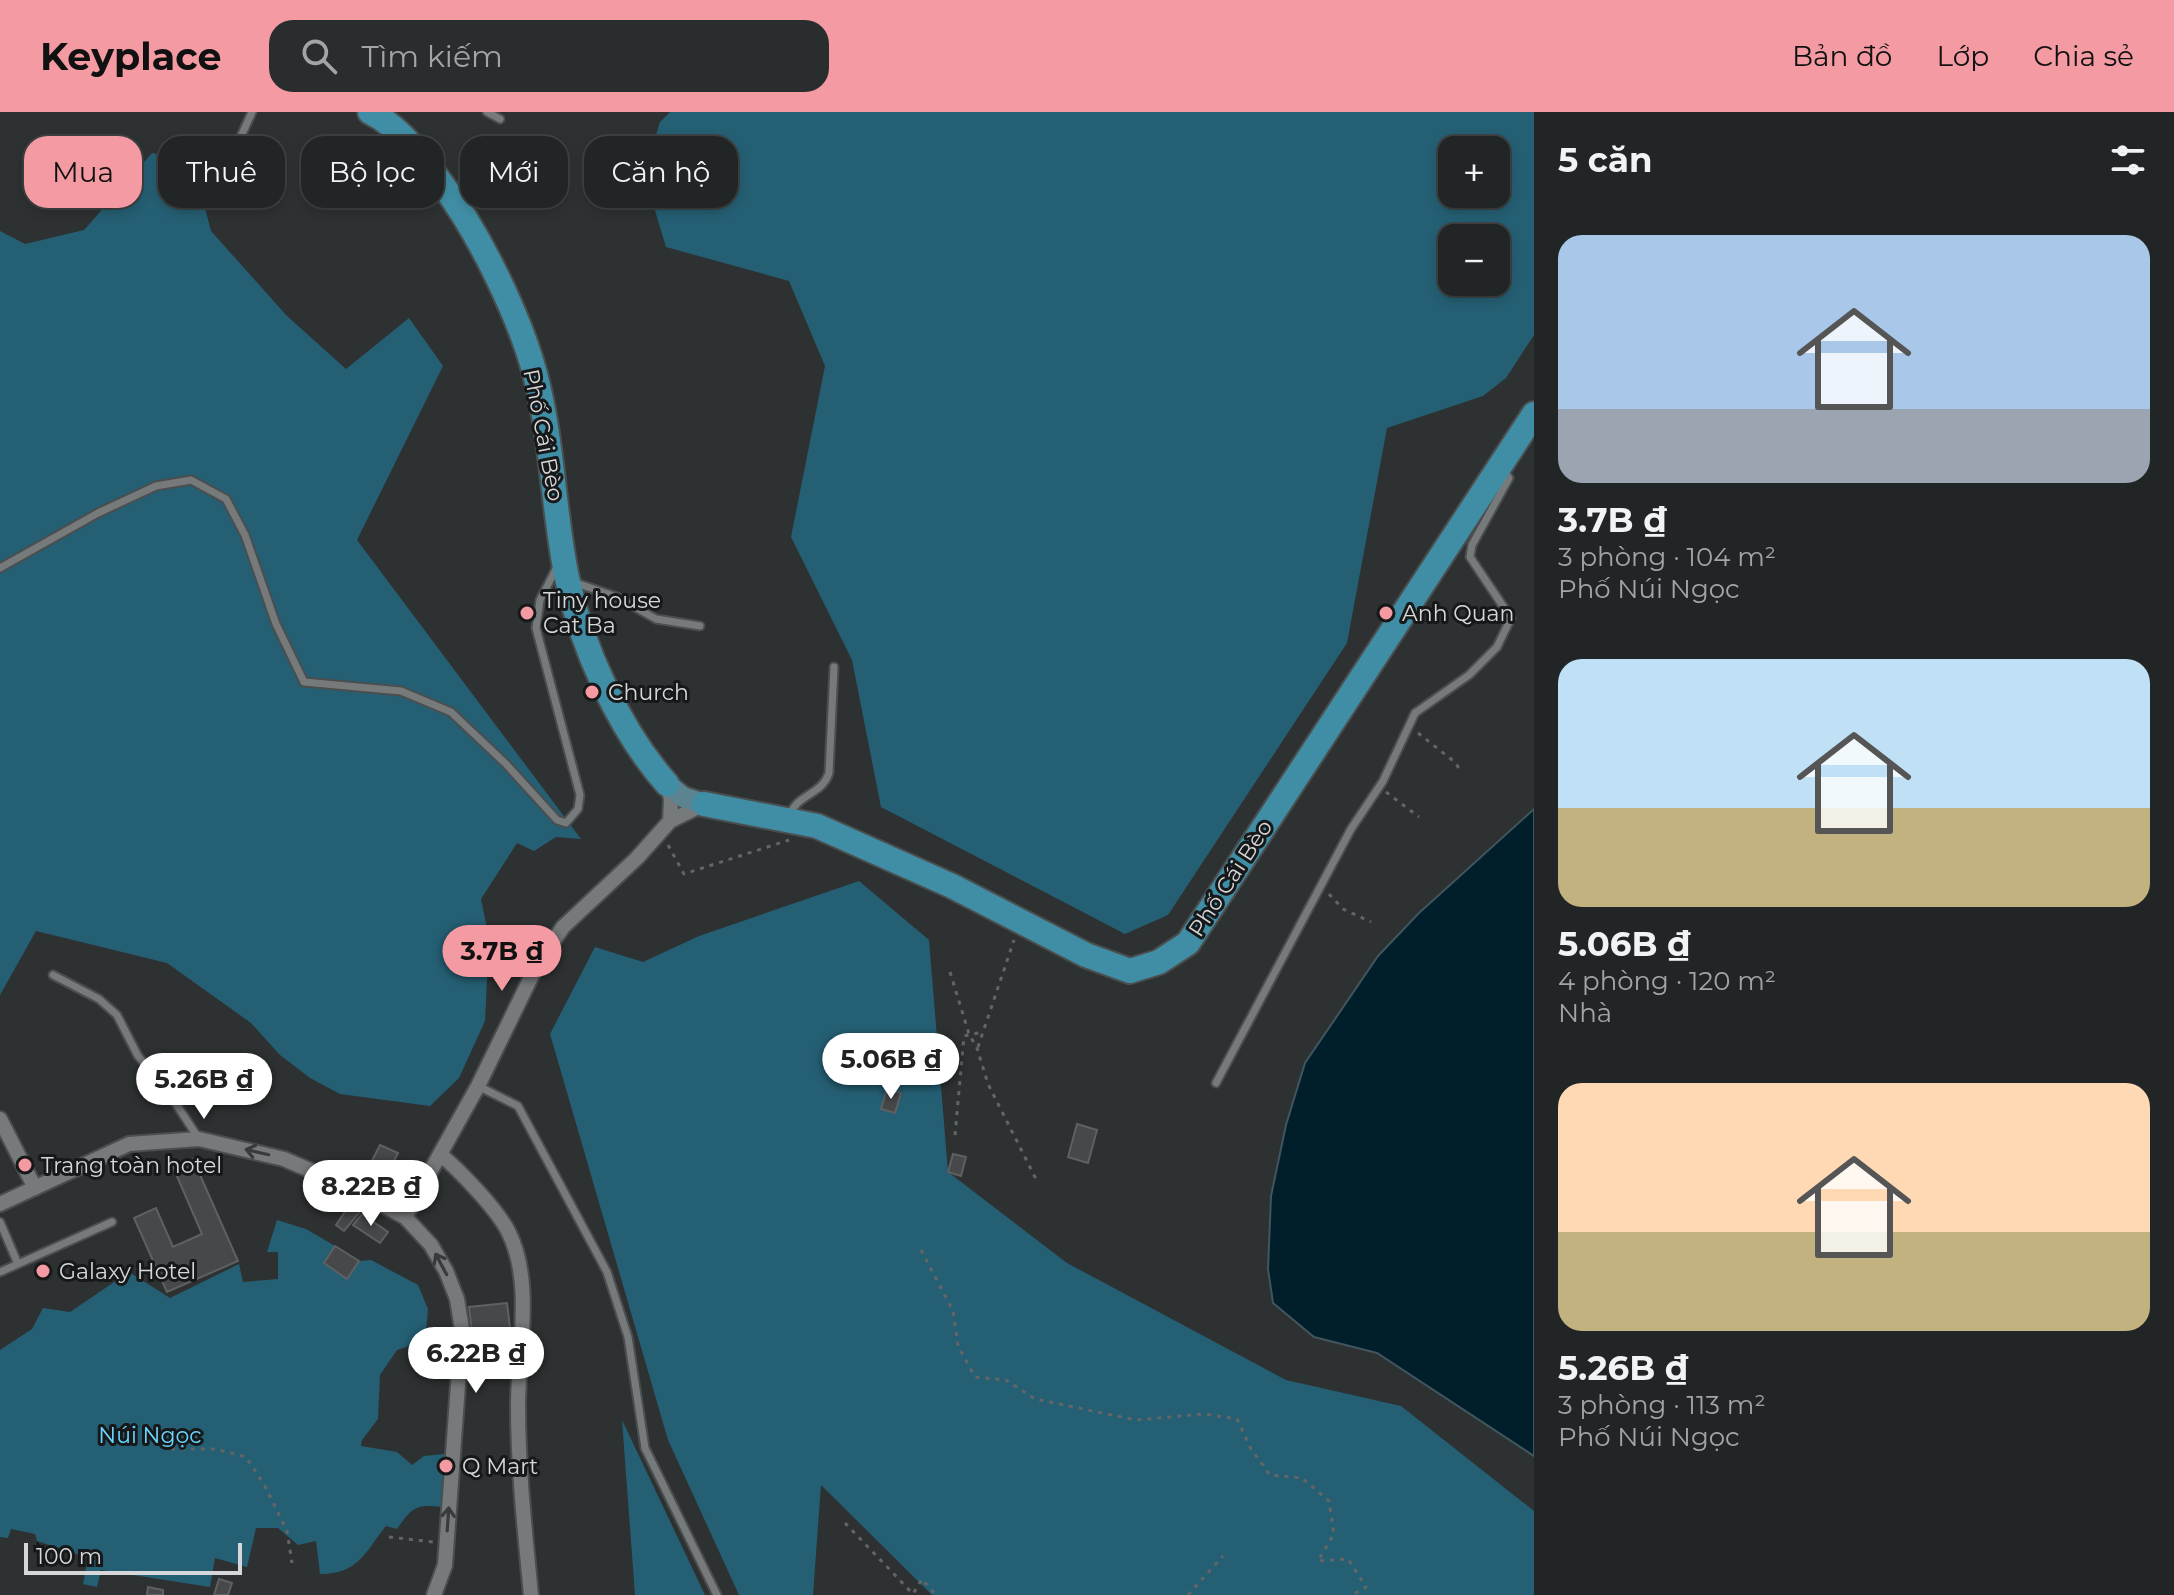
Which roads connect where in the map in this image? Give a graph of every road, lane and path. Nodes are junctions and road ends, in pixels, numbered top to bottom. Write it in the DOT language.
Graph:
graph roads {
  1 [pos="252,112"];
  2 [pos="370,112"];
  3 [pos="487,112"];
  4 [pos="500,119"];
  5 [pos="241,136"];
  6 [pos="1534,414"];
  7 [pos="1500,465"];
  8 [pos="0,568"];
  9 [pos="566,568"];
  10 [pos="700,626"];
  11 [pos="834,667"];
  12 [pos="1415,731"];
  13 [pos="1461,773"];
  14 [pos="667,784"];
  15 [pos="1379,788"];
  16 [pos="704,804"];
  17 [pos="1419,817"];
  18 [pos="788,821"];
  19 [pos="666,826"];
  20 [pos="817,826"];
  21 [pos="1323,883"];
  22 [pos="1021,922"];
  23 [pos="1371,922"];
  24 [pos="950,972"];
  25 [pos="53,975"];
  26 [pos="983,1032"];
  27 [pos="969,1034"];
  28 [pos="977,1048"];
  29 [pos="1216,1083"];
  30 [pos="478,1086"];
  31 [pos="0,1119"];
  32 [pos="955,1135"];
  33 [pos="199,1139"];
  34 [pos="440,1154"];
  35 [pos="1037,1181"];
  36 [pos="35,1188"];
  37 [pos="0,1204"];
  38 [pos="405,1217"];
  39 [pos="0,1222"];
  40 [pos="112,1222"];
  41 [pos="921,1250"];
  42 [pos="18,1264"];
  43 [pos="0,1272"];
  44 [pos="134,1434"];
  45 [pos="845,1523"];
  46 [pos="389,1537"];
  47 [pos="446,1543"];
  48 [pos="1223,1556"];
  49 [pos="292,1563"];
  50 [pos="434,1595"];
  51 [pos="531,1595"];
  52 [pos="717,1595"];
  53 [pos="912,1595"];
  54 [pos="936,1595"];
  55 [pos="1188,1595"];
  56 [pos="1352,1595"];
  1 -- 5 [label="lane"];
  2 -- 9 [label="main road, Phố Cái Bèo"];
  3 -- 4 [label="lane"];
  6 -- 7 [label="main road, Phố Cái Bèo"];
  7 -- 15 [label="lane"];
  7 -- 22 [label="main road, Phố Cái Bèo"];
  8 -- 9 [label="lane"];
  9 -- 10 [label="lane"];
  9 -- 14 [label="main road, Phố Cái Bèo"];
  11 -- 18 [label="lane"];
  12 -- 13 [label="path"];
  14 -- 16 [label="main road, Phố Cái Bèo"];
  14 -- 19 [label="street"];
  15 -- 17 [label="path"];
  15 -- 21 [label="lane"];
  16 -- 18 [label="main road, Phố Cái Bèo"];
  16 -- 19 [label="street"];
  18 -- 20 [label="main road, Phố Cái Bèo"];
  19 -- 20 [label="path"];
  19 -- 30 [label="street"];
  20 -- 22 [label="main road, Phố Cái Bèo"];
  21 -- 23 [label="path"];
  21 -- 29 [label="lane"];
  22 -- 26 [label="path"];
  24 -- 27 [label="path"];
  25 -- 33 [label="lane"];
  26 -- 27 [label="path"];
  26 -- 28 [label="path"];
  27 -- 28 [label="path"];
  27 -- 32 [label="path"];
  28 -- 35 [label="path"];
  30 -- 34 [label="street"];
  30 -- 52 [label="lane"];
  31 -- 36 [label="street"];
  33 -- 36 [label="street"];
  38 -- 33 [label="street, one-way"];
  34 -- 38 [label="street"];
  34 -- 51 [label="street"];
  36 -- 37 [label="street"];
  47 -- 38 [label="street, one-way"];
  39 -- 42 [label="lane"];
  40 -- 42 [label="lane"];
  41 -- 56 [label="path"];
  42 -- 43 [label="lane"];
  44 -- 49 [label="path"];
  45 -- 53 [label="path"];
  46 -- 47 [label="path"];
  47 -- 50 [label="street"];
  48 -- 55 [label="path"];
  53 -- 54 [label="path"];
}
